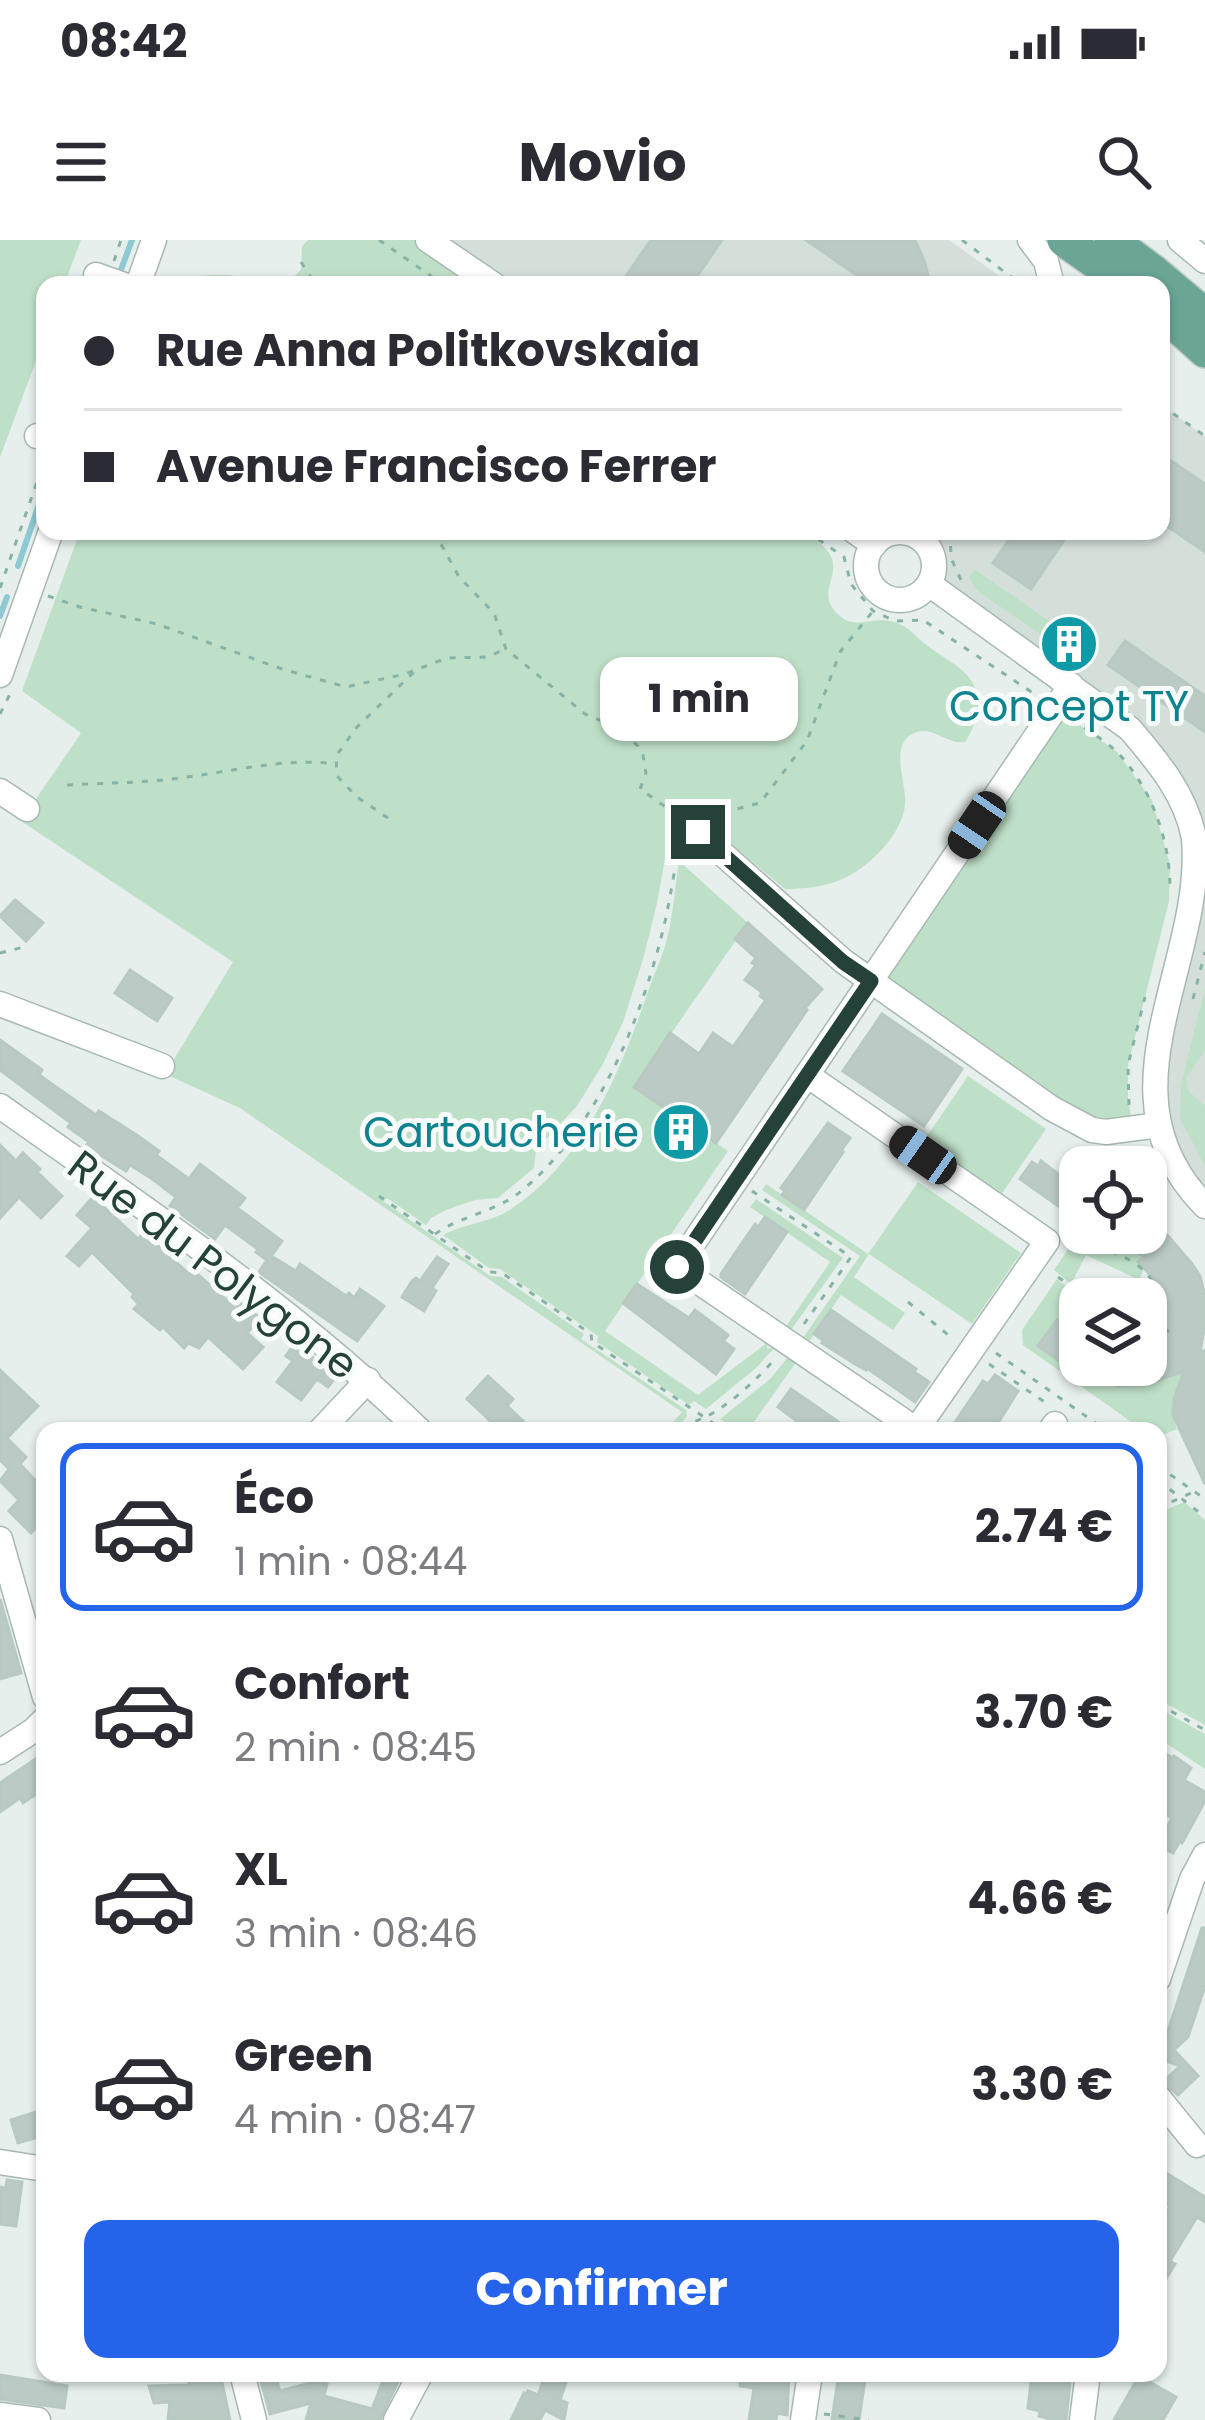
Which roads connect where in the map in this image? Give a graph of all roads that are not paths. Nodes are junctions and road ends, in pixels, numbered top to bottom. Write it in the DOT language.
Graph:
graph roads {
  1 [pos="154,240"];
  2 [pos="428,240"];
  3 [pos="1030,240"];
  4 [pos="1064,240"];
  5 [pos="1111,240"];
  6 [pos="1180,240"];
  7 [pos="1205,261"];
  8 [pos="96,274"];
  9 [pos="101,276"];
  10 [pos="141,276"];
  11 [pos="481,276"];
  12 [pos="1050,276"];
  13 [pos="1115,276"];
  14 [pos="1159,276"];
  15 [pos="1170,285"];
  16 [pos="1205,315"];
  17 [pos="1170,319"];
  18 [pos="1170,342"];
  19 [pos="1205,351"];
  20 [pos="1205,365"];
  21 [pos="48,540"];
  22 [pos="864,540"];
  23 [pos="926,540"];
  24 [pos="928,584"];
  25 [pos="0,675"];
  26 [pos="1071,686"];
  27 [pos="0,791"];
  28 [pos="27,809"];
  29 [pos="692,827"];
  30 [pos="871,981"];
  31 [pos="0,1004"];
  32 [pos="162,1066"];
  33 [pos="807,1075"];
  34 [pos="0,1106"];
  35 [pos="1143,1132"];
  36 [pos="1205,1206"];
  37 [pos="368,1380"];
  38 [pos="328,1422"];
  39 [pos="411,1422"];
  40 [pos="904,1422"];
  41 [pos="923,1422"];
  42 [pos="0,1539"];
  43 [pos="36,1665"];
  44 [pos="36,1728"];
  45 [pos="0,1752"];
  46 [pos="1205,1856"];
  47 [pos="1167,1952"];
  48 [pos="1167,2108"];
  49 [pos="1167,2133"];
  50 [pos="1201,2148"];
  51 [pos="0,2162"];
  52 [pos="36,2168"];
  53 [pos="244,2382"];
  54 [pos="416,2382"];
  55 [pos="808,2382"];
  56 [pos="1087,2382"];
  57 [pos="0,2414"];
  58 [pos="803,2416"];
  59 [pos="38,2420"];
  60 [pos="254,2420"];
  61 [pos="396,2420"];
  62 [pos="1082,2420"];
  1 -- 10 [label="street"];
  2 -- 11 [label="street"];
  3 -- 12 [label="street"];
  4 -- 13 [label="main road"];
  5 -- 14 [label="main road"];
  6 -- 7 [label="street"];
  8 -- 9 [label="street"];
  15 -- 16 [label="main road"];
  17 -- 19 [label="main road"];
  18 -- 20 [label="street"];
  21 -- 25 [label="street"];
  22 -- 24 [label="street"];
  23 -- 24 [label="street"];
  24 -- 26 [label="street"];
  26 -- 30 [label="street"];
  26 -- 35 [label="street"];
  27 -- 28 [label="street"];
  29 -- 30 [label="street"];
  30 -- 33 [label="street"];
  30 -- 35 [label="street"];
  31 -- 32 [label="street"];
  33 -- 40 [label="street"];
  33 -- 41 [label="street"];
  34 -- 37 [label="street, Rue du Polygone"];
  35 -- 36 [label="street"];
  37 -- 38 [label="street"];
  37 -- 39 [label="street, Rue du Polygone"];
  42 -- 43 [label="street"];
  44 -- 45 [label="street"];
  46 -- 47 [label="street"];
  48 -- 50 [label="street"];
  49 -- 50 [label="street"];
  51 -- 52 [label="street"];
  53 -- 60 [label="street"];
  54 -- 61 [label="street"];
  55 -- 58 [label="street"];
  56 -- 62 [label="street"];
  57 -- 59 [label="street"];
}
